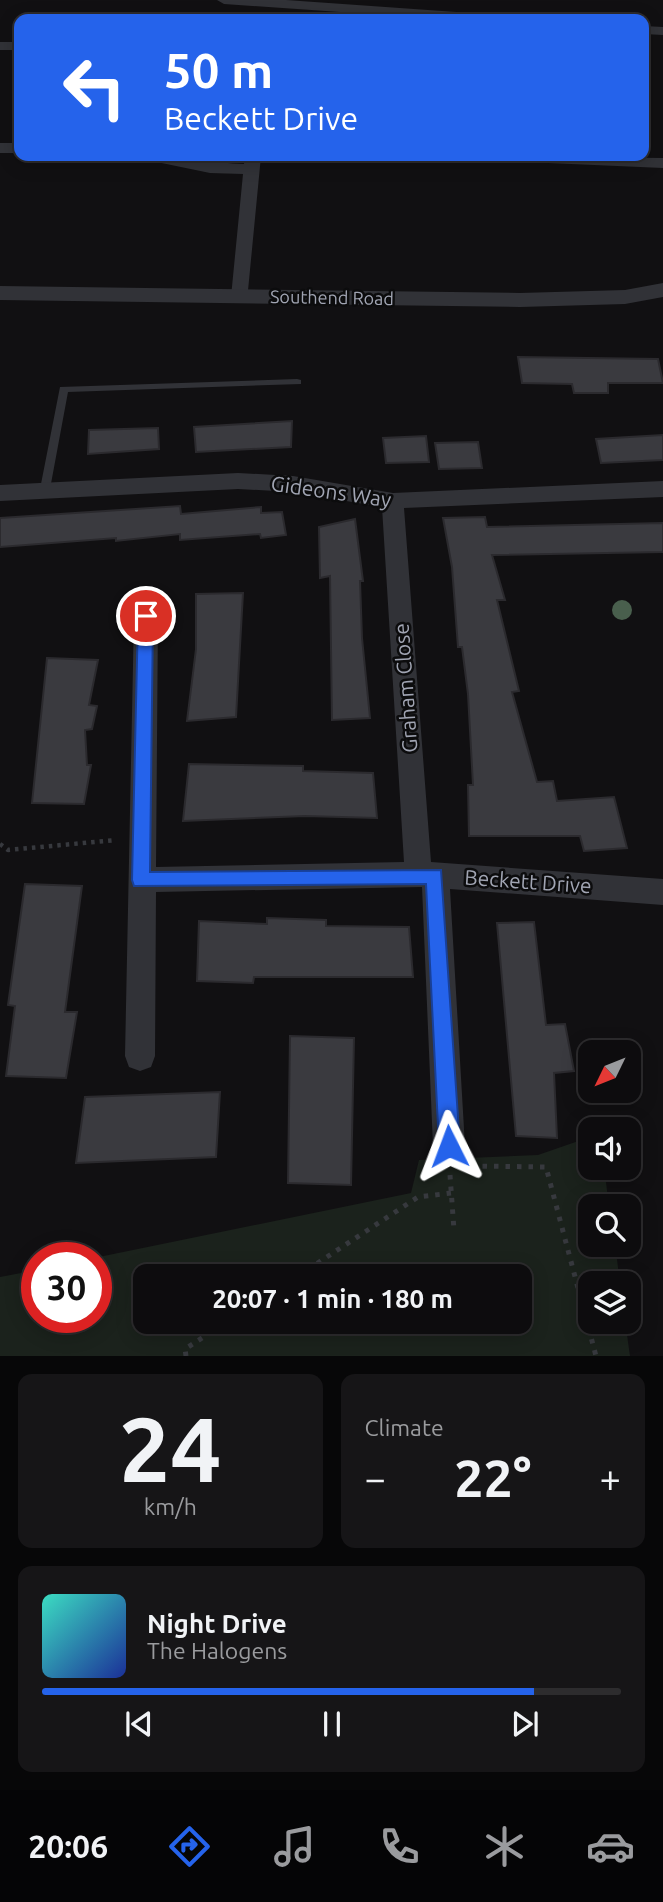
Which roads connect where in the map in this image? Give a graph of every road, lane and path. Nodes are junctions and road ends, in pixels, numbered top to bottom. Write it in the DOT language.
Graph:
graph roads {
  1 [pos="225,0"];
  2 [pos="275,1"];
  3 [pos="437,14"];
  4 [pos="649,30"];
  5 [pos="660,31"];
  6 [pos="177,161"];
  7 [pos="617,161"];
  8 [pos="252,162"];
  9 [pos="663,163"];
  10 [pos="663,290"];
  11 [pos="0,293"];
  12 [pos="240,298"];
  13 [pos="297,382"];
  14 [pos="45,489"];
  15 [pos="663,489"];
  16 [pos="0,493"];
  17 [pos="393,501"];
  18 [pos="146,616"];
  19 [pos="141,837"];
  20 [pos="0,844"];
  21 [pos="426,875"];
  22 [pos="141,880"];
  23 [pos="663,892"];
  24 [pos="140,1056"];
  25 [pos="449,1156"];
  26 [pos="451,1193"];
  27 [pos="454,1230"];
  28 [pos="316,1264"];
  29 [pos="208,1334"];
  30 [pos="186,1356"];
  31 [pos="596,1356"];
  1 -- 2 [label="street"];
  2 -- 3 [label="street"];
  4 -- 5 [label="street"];
  6 -- 8 [label="street"];
  7 -- 9 [label="street"];
  8 -- 12 [label="street"];
  10 -- 12 [label="street, Southend Road"];
  11 -- 12 [label="street, Southend Road"];
  13 -- 14 [label="lane"];
  14 -- 16 [label="street, Gideons Way"];
  14 -- 17 [label="street, Gideons Way"];
  15 -- 17 [label="street, Gideons Way"];
  17 -- 21 [label="street, Graham Close"];
  18 -- 19 [label="street"];
  19 -- 20 [label="path"];
  19 -- 22 [label="street"];
  21 -- 22 [label="street, Beckett Drive"];
  21 -- 23 [label="street, Beckett Drive"];
  21 -- 25 [label="street, Graham Close"];
  22 -- 24 [label="street"];
  25 -- 26 [label="path"];
  25 -- 31 [label="path"];
  26 -- 27 [label="path"];
  26 -- 28 [label="path"];
  29 -- 30 [label="path"];
}
